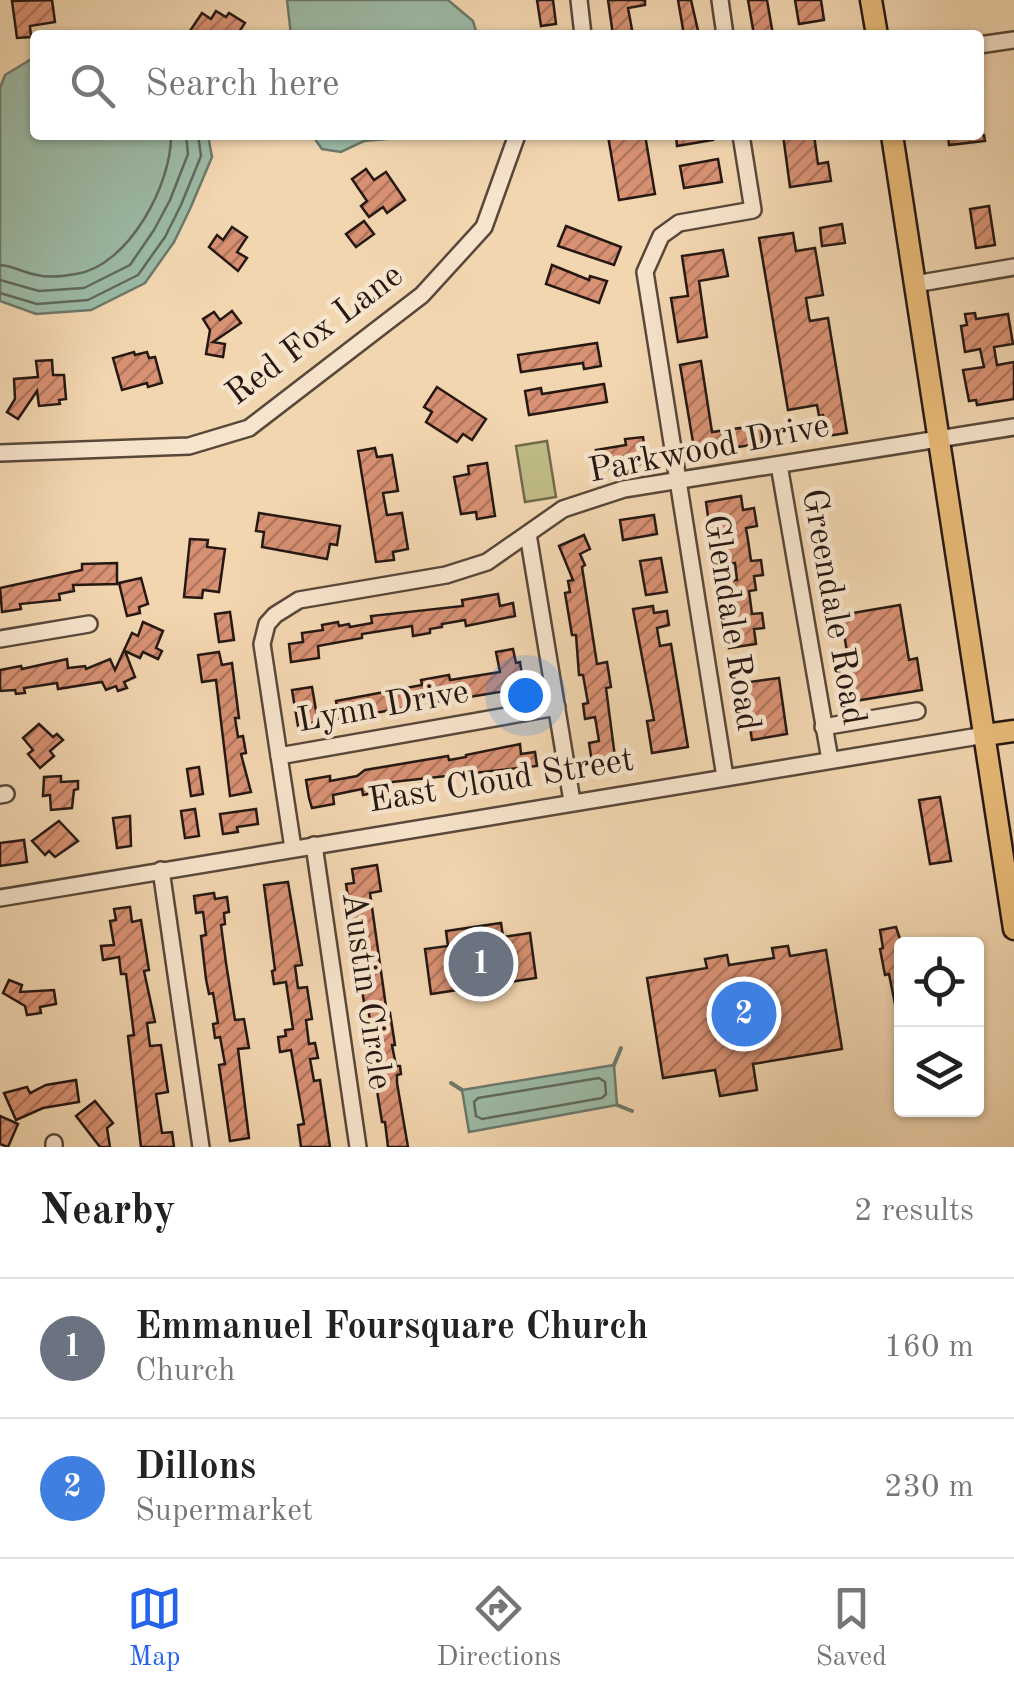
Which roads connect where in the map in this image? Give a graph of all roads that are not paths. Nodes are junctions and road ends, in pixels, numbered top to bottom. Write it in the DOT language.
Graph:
graph roads {
  1 [pos="579,0"];
  2 [pos="720,0"];
  3 [pos="871,0"];
  4 [pos="582,30"];
  5 [pos="725,30"];
  6 [pos="875,30"];
  7 [pos="1014,40"];
  8 [pos="984,45"];
  9 [pos="515,140"];
  10 [pos="742,140"];
  11 [pos="893,140"];
  12 [pos="1014,267"];
  13 [pos="915,284"];
  14 [pos="1014,427"];
  15 [pos="939,439"];
  16 [pos="0,454"];
  17 [pos="779,465"];
  18 [pos="678,480"];
  19 [pos="528,534"];
  20 [pos="90,624"];
  21 [pos="0,638"];
  22 [pos="557,706"];
  23 [pos="917,711"];
  24 [pos="823,727"];
  25 [pos="1014,731"];
  26 [pos="985,735"];
  27 [pos="279,756"];
  28 [pos="830,760"];
  29 [pos="725,778"];
  30 [pos="572,801"];
  31 [pos="314,844"];
  32 [pos="293,848"];
  33 [pos="160,870"];
  34 [pos="0,898"];
  35 [pos="1014,930"];
  36 [pos="202,1147"];
  37 [pos="358,1147"];
  1 -- 4 [label="street"];
  2 -- 5 [label="street"];
  3 -- 6 [label="main road"];
  7 -- 8 [label="street"];
  9 -- 16 [label="street, Red Fox Lane"];
  10 -- 18 [label="street, Glendale Road"];
  11 -- 13 [label="main road"];
  12 -- 13 [label="street"];
  13 -- 15 [label="main road"];
  14 -- 15 [label="street, Parkwood Drive"];
  15 -- 17 [label="street, Parkwood Drive"];
  15 -- 26 [label="main road"];
  17 -- 18 [label="street, Parkwood Drive"];
  17 -- 24 [label="street, Greendale Road"];
  18 -- 19 [label="street, Parkwood Drive"];
  18 -- 29 [label="street, Glendale Road"];
  19 -- 22 [label="street"];
  19 -- 27 [label="street, Parkwood Drive"];
  20 -- 21 [label="street"];
  22 -- 27 [label="street, Lynn Drive"];
  22 -- 30 [label="street"];
  23 -- 24 [label="street"];
  24 -- 28 [label="street, Greendale Road"];
  25 -- 26 [label="main road, East Cloud Street"];
  26 -- 28 [label="street, East Cloud Street"];
  26 -- 35 [label="main road"];
  27 -- 32 [label="street, Parkwood Drive"];
  28 -- 29 [label="street, East Cloud Street"];
  29 -- 30 [label="street, East Cloud Street"];
  30 -- 31 [label="street, East Cloud Street"];
  31 -- 32 [label="street, East Cloud Street"];
  31 -- 37 [label="street, Austin Circle"];
  32 -- 33 [label="street, East Cloud Street"];
  33 -- 34 [label="street, East Cloud Street"];
  33 -- 36 [label="street"];
}
